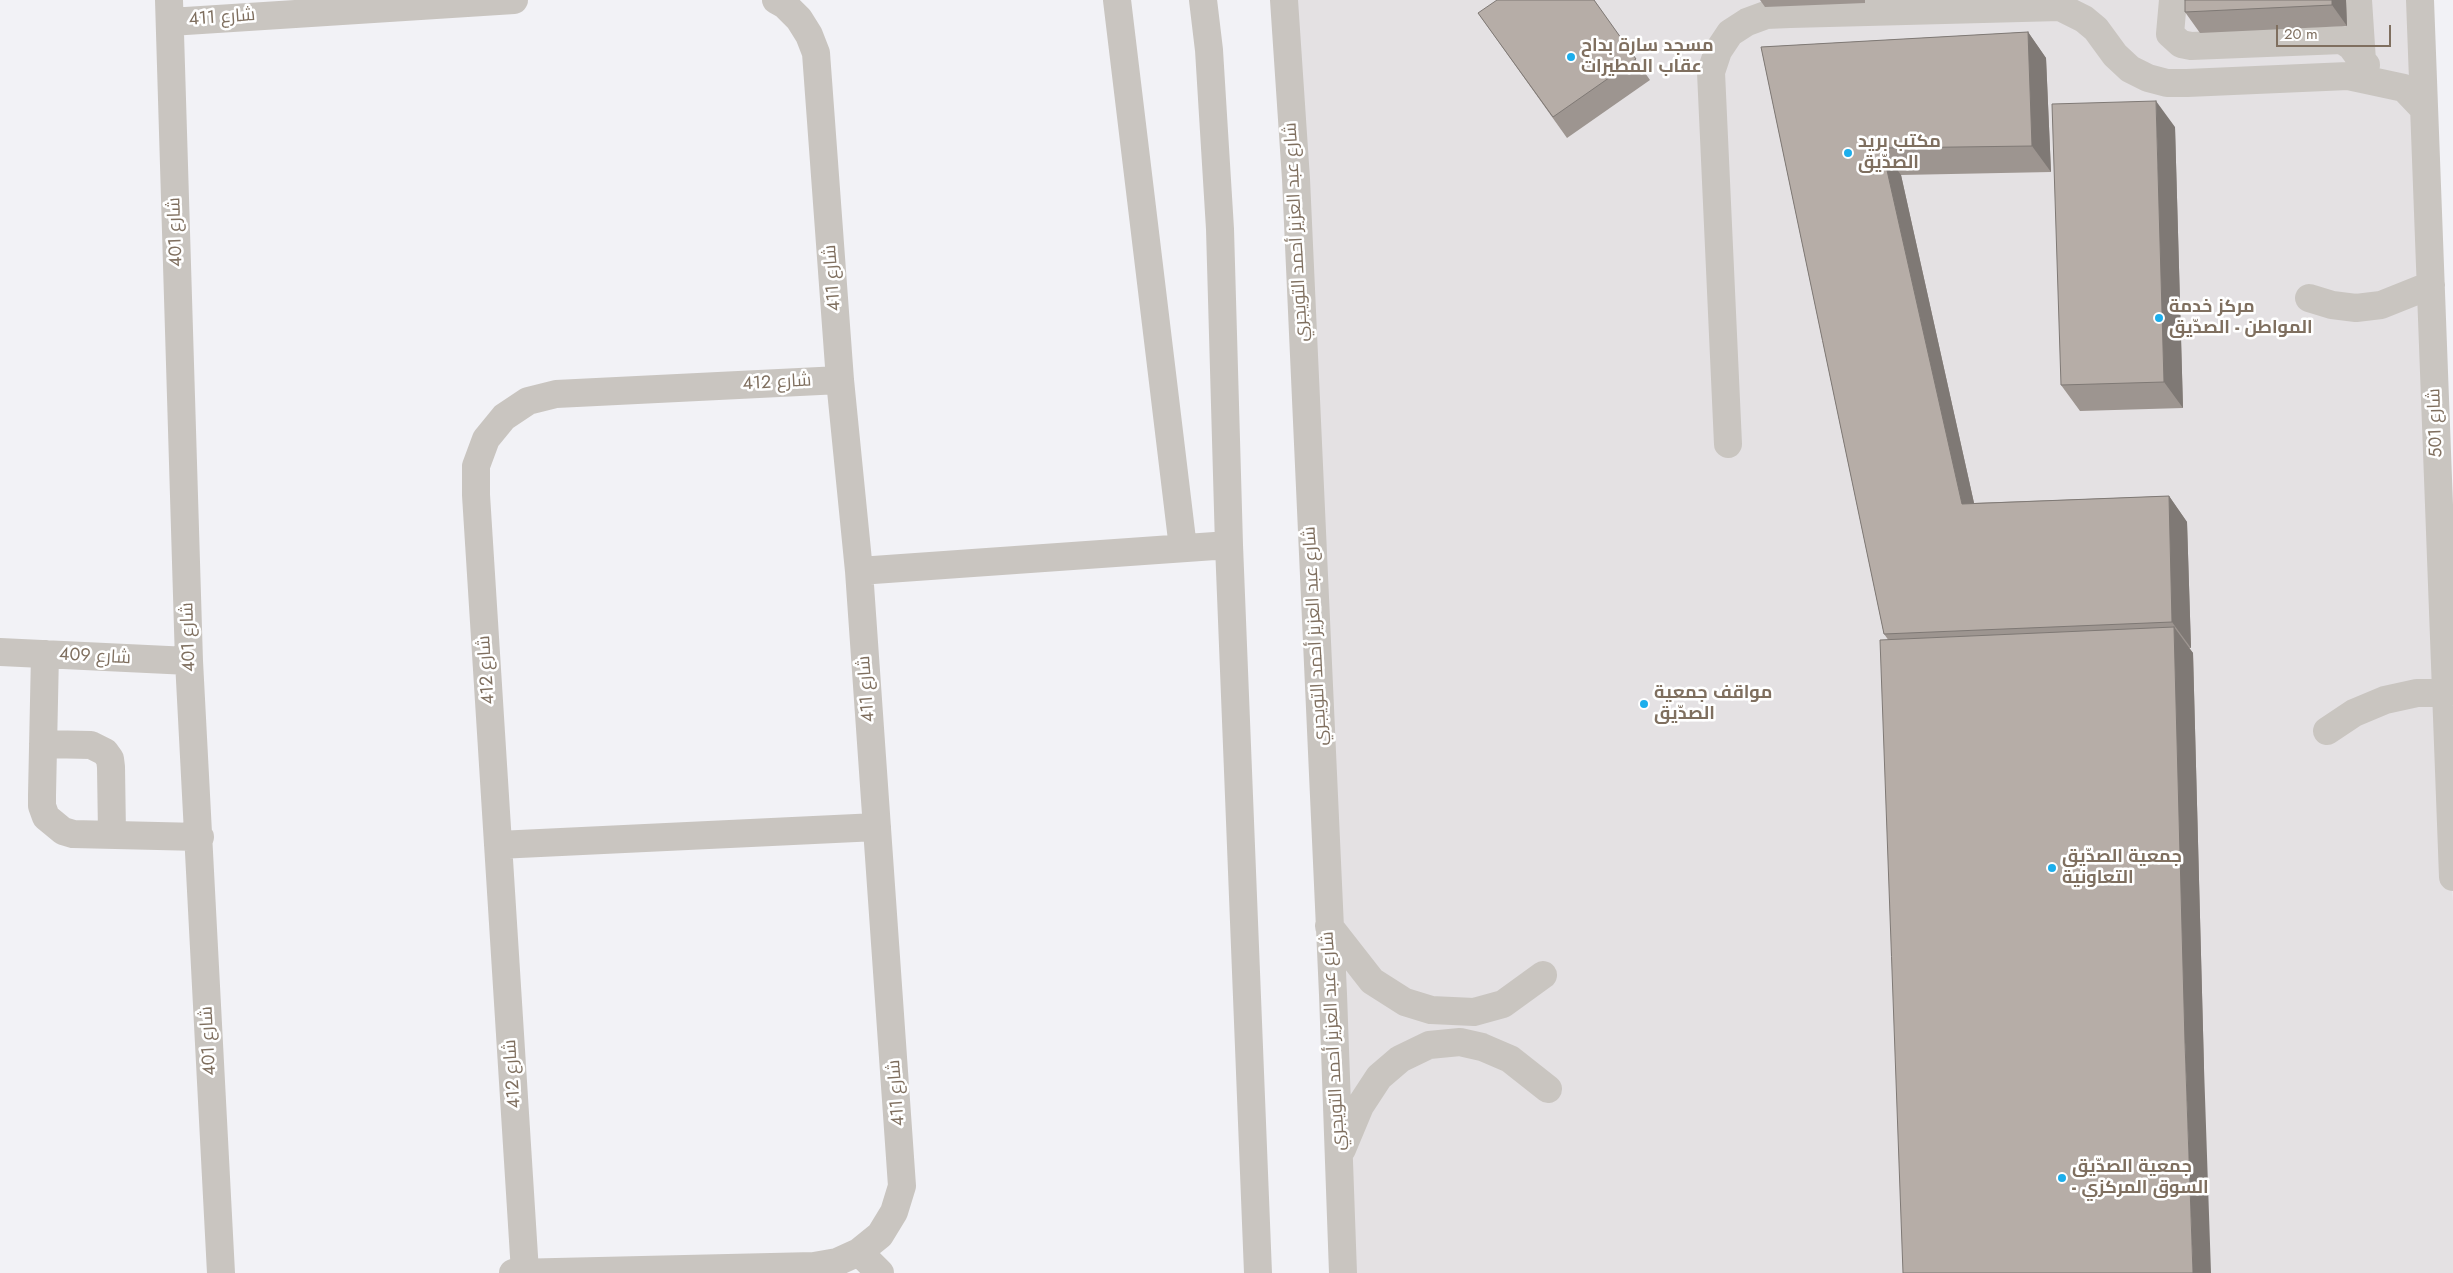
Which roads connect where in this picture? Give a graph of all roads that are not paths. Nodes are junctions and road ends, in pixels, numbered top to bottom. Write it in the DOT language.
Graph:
graph roads {
  1 [pos="514,0"];
  2 [pos="1117,0"];
  3 [pos="1203,0"];
  4 [pos="1303,0"];
  5 [pos="2173,0"];
  6 [pos="2358,0"];
  7 [pos="2420,0"];
  8 [pos="783,2"];
  9 [pos="1905,6"];
  10 [pos="170,11"];
  11 [pos="1285,13"];
  12 [pos="2362,61"];
  13 [pos="2380,82"];
  14 [pos="2424,109"];
  15 [pos="2431,285"];
  16 [pos="2308,298"];
  17 [pos="840,380"];
  18 [pos="1728,444"];
  19 [pos="2446,495"];
  20 [pos="1229,545"];
  21 [pos="1183,548"];
  22 [pos="859,571"];
  23 [pos="0,652"];
  24 [pos="45,654"];
  25 [pos="190,661"];
  26 [pos="2446,693"];
  27 [pos="2327,732"];
  28 [pos="43,744"];
  29 [pos="877,827"];
  30 [pos="112,834"];
  31 [pos="200,837"];
  32 [pos="2452,844"];
  33 [pos="498,845"];
  34 [pos="2453,877"];
  35 [pos="1329,926"];
  36 [pos="1544,975"];
  37 [pos="1548,1089"];
  38 [pos="1339,1155"];
  39 [pos="859,1252"];
  40 [pos="221,1273"];
  41 [pos="519,1273"];
  42 [pos="880,1273"];
  43 [pos="1258,1273"];
  44 [pos="1343,1273"];
  1 -- 10 [label="street, شارع 411"];
  2 -- 21 [label="street"];
  3 -- 20 [label="street"];
  4 -- 11 [label="street"];
  5 -- 12 [label="street"];
  6 -- 12 [label="street"];
  7 -- 14 [label="street, شارع 501"];
  8 -- 17 [label="street, شارع 411"];
  9 -- 13 [label="street"];
  9 -- 18 [label="street"];
  10 -- 25 [label="street, شارع 401"];
  11 -- 35 [label="street, شارع عبد العزيز أحمد التويجري"];
  12 -- 13 [label="street"];
  13 -- 14 [label="street"];
  14 -- 15 [label="street, شارع 501"];
  15 -- 16 [label="street"];
  15 -- 19 [label="street, شارع 501"];
  17 -- 22 [label="street, شارع 411"];
  17 -- 33 [label="street, شارع 412"];
  19 -- 26 [label="street, شارع 501"];
  20 -- 21 [label="street"];
  20 -- 43 [label="street"];
  21 -- 22 [label="street"];
  22 -- 29 [label="street, شارع 411"];
  23 -- 24 [label="street, شارع 409"];
  24 -- 25 [label="street, شارع 409"];
  24 -- 28 [label="street"];
  25 -- 31 [label="street, شارع 401"];
  26 -- 27 [label="street"];
  26 -- 32 [label="street, شارع 501"];
  28 -- 30 [label="street"];
  28 -- 30 [label="street"];
  29 -- 33 [label="street"];
  29 -- 39 [label="street, شارع 411"];
  30 -- 31 [label="street"];
  31 -- 40 [label="street, شارع 401"];
  32 -- 34 [label="street, شارع 501"];
  33 -- 41 [label="street, شارع 412"];
  35 -- 36 [label="street"];
  35 -- 38 [label="street, شارع عبد العزيز أحمد التويجري"];
  37 -- 38 [label="street"];
  38 -- 44 [label="street, شارع عبد العزيز أحمد التويجري"];
  39 -- 41 [label="street, شارع 411"];
  39 -- 42 [label="street"];
}
